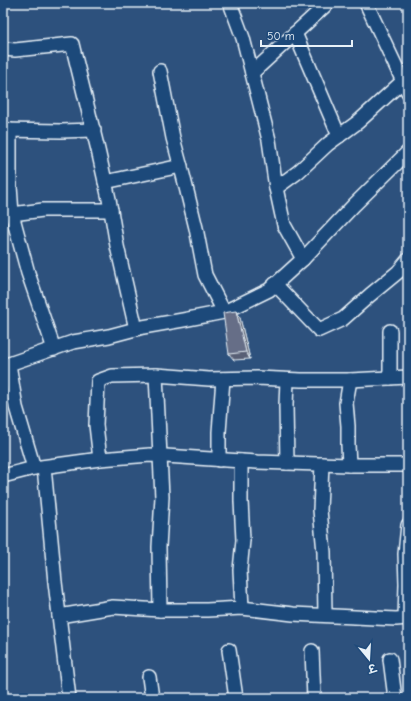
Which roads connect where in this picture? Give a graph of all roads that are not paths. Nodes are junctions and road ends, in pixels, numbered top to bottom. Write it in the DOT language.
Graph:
graph roads {
  1 [pos="230,3"];
  2 [pos="328,3"];
  3 [pos="366,3"];
  4 [pos="295,33"];
  5 [pos="3,49"];
  6 [pos="160,71"];
  7 [pos="252,73"];
  8 [pos="405,86"];
  9 [pos="6,130"];
  10 [pos="94,130"];
  11 [pos="339,136"];
  12 [pos="408,152"];
  13 [pos="181,166"];
  14 [pos="105,182"];
  15 [pos="276,188"];
  16 [pos="9,210"];
  17 [pos="111,210"];
  18 [pos="303,259"];
  19 [pos="408,260"];
  20 [pos="275,284"];
  21 [pos="224,312"];
  22 [pos="136,329"];
  23 [pos="390,331"];
  24 [pos="54,349"];
  25 [pos="6,365"];
  26 [pos="156,375"];
  27 [pos="408,377"];
  28 [pos="390,378"];
  29 [pos="223,379"];
  30 [pos="287,380"];
  31 [pos="350,380"];
  32 [pos="160,456"];
  33 [pos="100,459"];
  34 [pos="219,460"];
  35 [pos="241,461"];
  36 [pos="287,463"];
  37 [pos="322,464"];
  38 [pos="349,465"];
  39 [pos="408,465"];
  40 [pos="39,467"];
  41 [pos="3,476"];
  42 [pos="408,525"];
  43 [pos="242,608"];
  44 [pos="160,610"];
  45 [pos="325,615"];
  46 [pos="59,616"];
  47 [pos="406,618"];
  48 [pos="229,650"];
  49 [pos="312,651"];
  50 [pos="390,659"];
  51 [pos="149,677"];
  52 [pos="69,698"];
  53 [pos="152,698"];
  54 [pos="236,698"];
  55 [pos="314,698"];
  56 [pos="395,698"];
  1 -- 7 [label="street"];
  2 -- 4 [label="street"];
  3 -- 8 [label="street"];
  4 -- 7 [label="street"];
  4 -- 11 [label="street"];
  5 -- 10 [label="street"];
  6 -- 13 [label="street"];
  7 -- 15 [label="street"];
  8 -- 11 [label="street"];
  9 -- 10 [label="street"];
  9 -- 16 [label="street"];
  10 -- 14 [label="street"];
  11 -- 15 [label="street"];
  12 -- 18 [label="street"];
  13 -- 14 [label="street"];
  13 -- 21 [label="street"];
  14 -- 17 [label="street"];
  15 -- 18 [label="street"];
  16 -- 17 [label="street"];
  16 -- 24 [label="street"];
  17 -- 22 [label="street"];
  18 -- 20 [label="street"];
  19 -- 20 [label="street"];
  20 -- 21 [label="street"];
  21 -- 22 [label="street"];
  22 -- 24 [label="street"];
  23 -- 28 [label="street"];
  24 -- 25 [label="street"];
  25 -- 40 [label="street"];
  26 -- 29 [label="street"];
  26 -- 32 [label="street"];
  26 -- 33 [label="street"];
  27 -- 28 [label="street"];
  28 -- 31 [label="street"];
  29 -- 30 [label="street"];
  29 -- 34 [label="street"];
  30 -- 31 [label="street"];
  30 -- 36 [label="street"];
  31 -- 38 [label="street"];
  32 -- 33 [label="street"];
  32 -- 34 [label="street"];
  32 -- 44 [label="street"];
  33 -- 40 [label="street"];
  34 -- 35 [label="street"];
  35 -- 36 [label="street"];
  35 -- 43 [label="street"];
  36 -- 37 [label="street"];
  37 -- 38 [label="street"];
  37 -- 45 [label="street"];
  38 -- 39 [label="street"];
  40 -- 41 [label="street"];
  40 -- 46 [label="street"];
  42 -- 47 [label="street"];
  43 -- 44 [label="street"];
  43 -- 45 [label="street"];
  44 -- 46 [label="street"];
  45 -- 47 [label="street"];
  46 -- 52 [label="street"];
  48 -- 54 [label="street"];
  49 -- 55 [label="street"];
  50 -- 56 [label="street"];
  51 -- 53 [label="street"];
}
